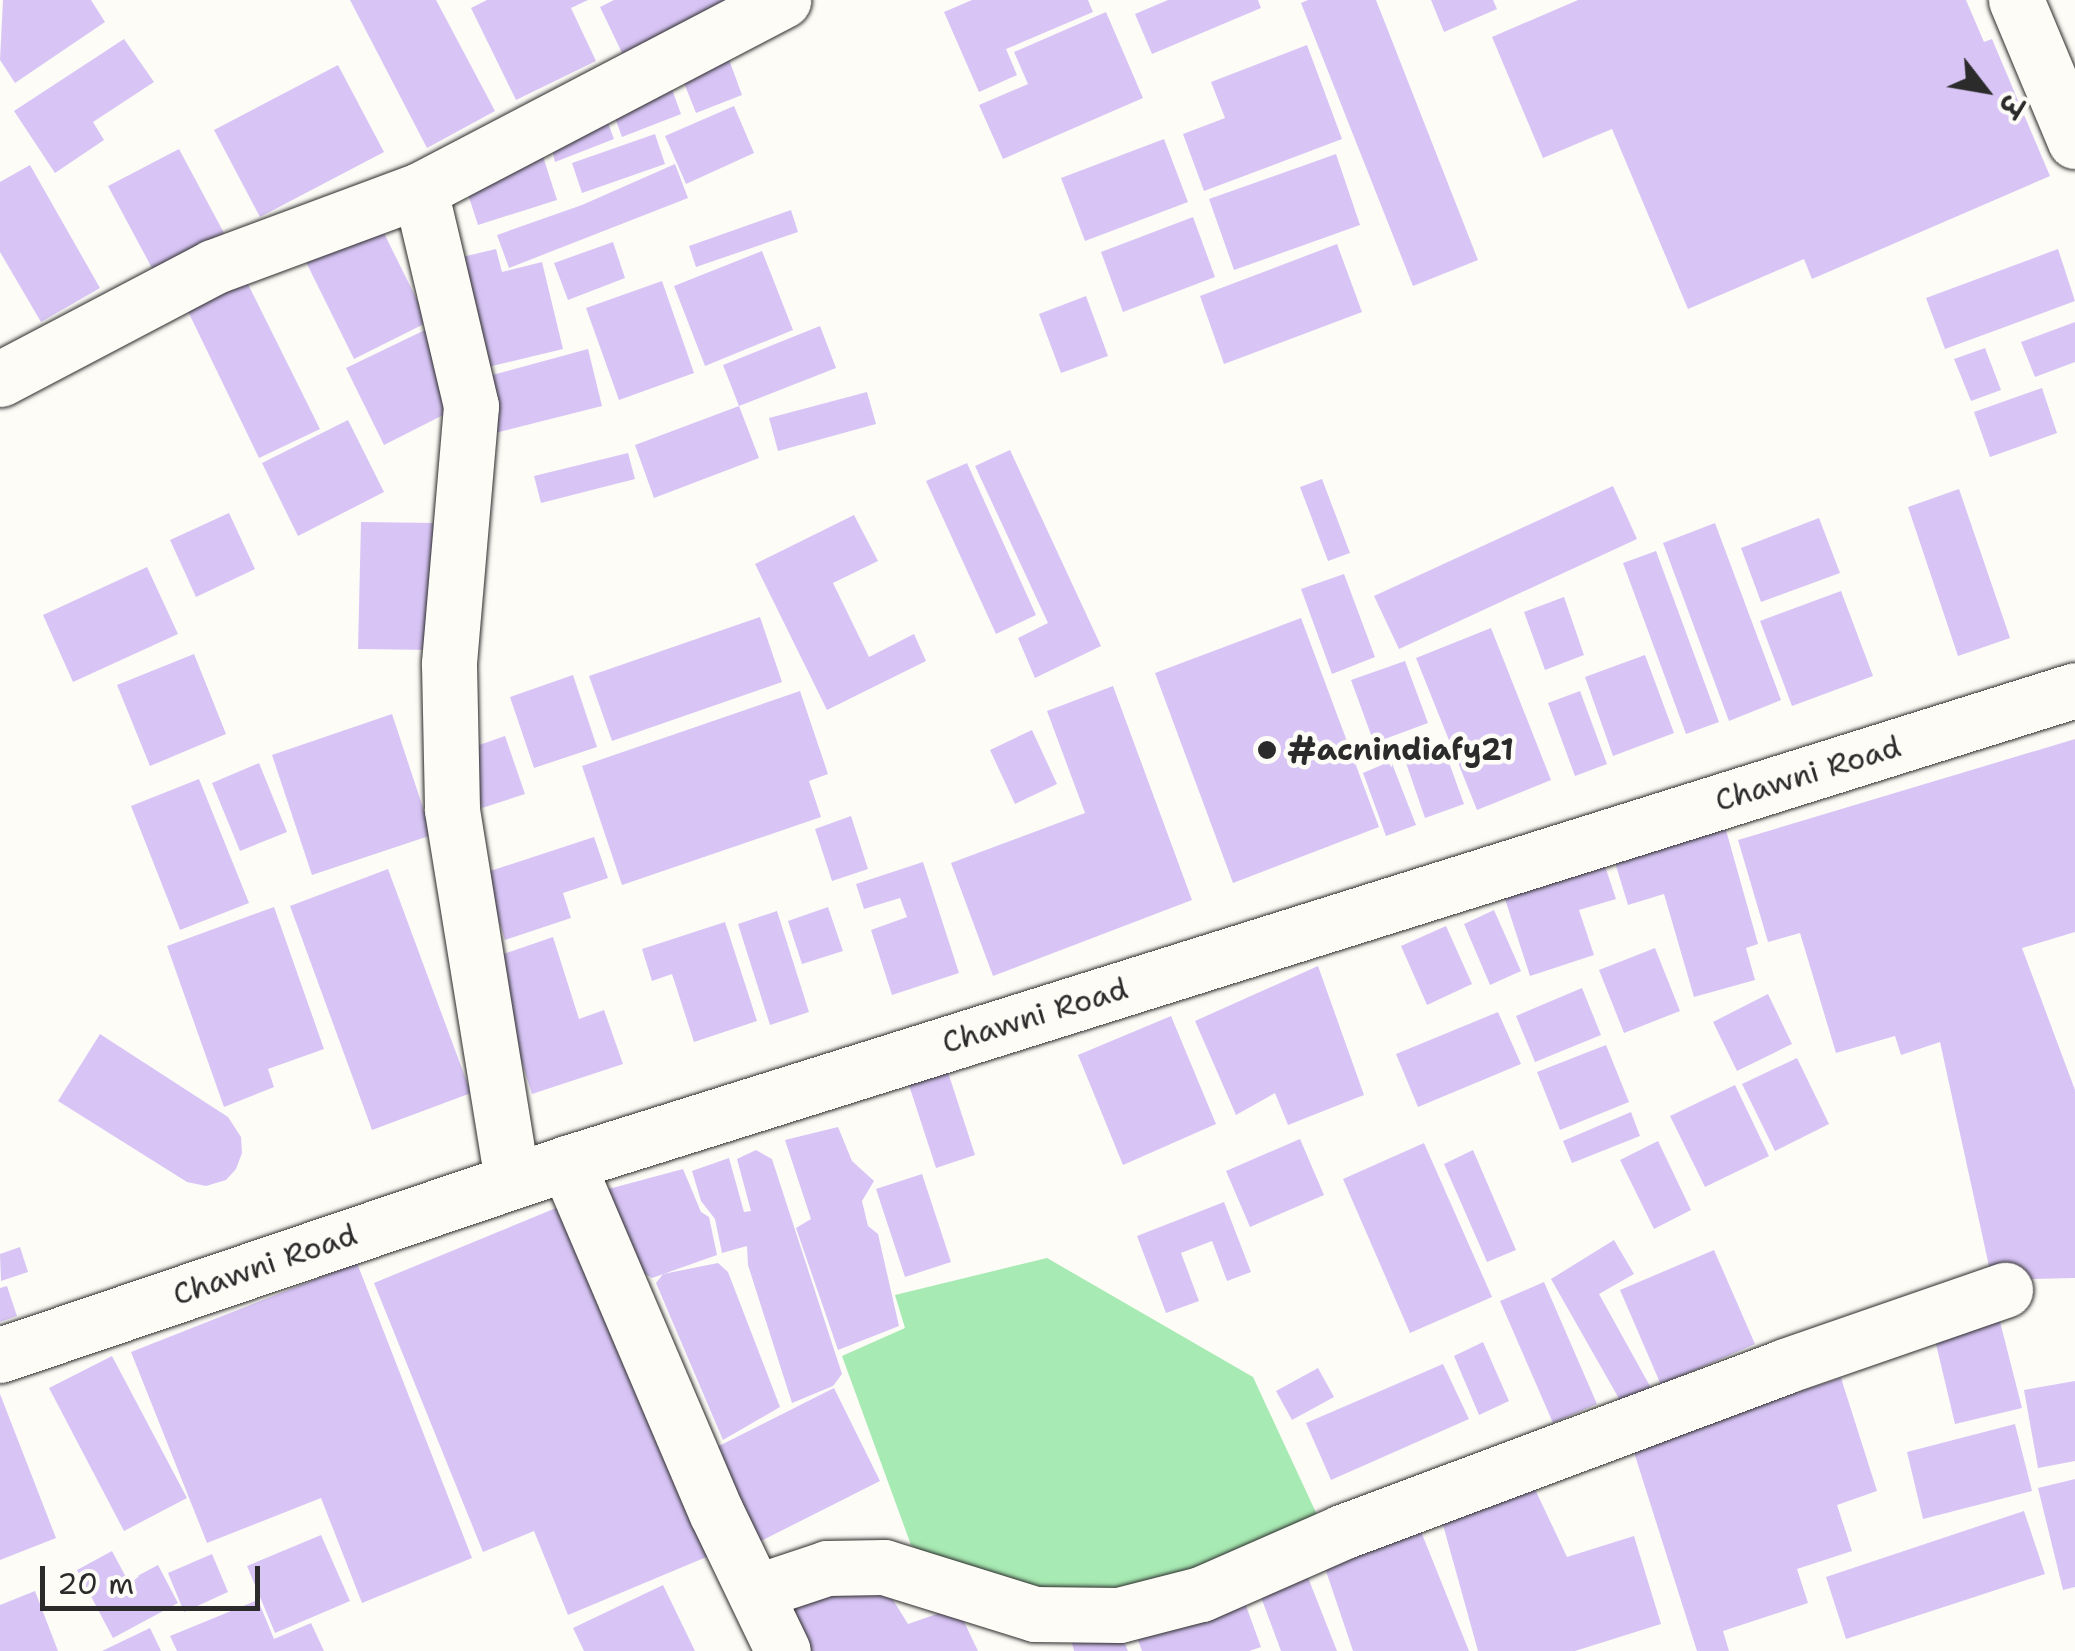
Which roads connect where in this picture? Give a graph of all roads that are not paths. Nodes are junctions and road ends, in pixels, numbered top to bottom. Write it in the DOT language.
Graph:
graph roads {
  1 [pos="784,0"];
  2 [pos="2016,0"];
  3 [pos="2075,141"];
  4 [pos="420,190"];
  5 [pos="0,379"];
  6 [pos="2075,690"];
  7 [pos="568,1163"];
  8 [pos="512,1182"];
  9 [pos="2004,1290"];
  10 [pos="0,1355"];
  11 [pos="755,1592"];
  12 [pos="783,1651"];
  1 -- 4 [label="street"];
  2 -- 3 [label="street"];
  4 -- 5 [label="street"];
  4 -- 8 [label="street"];
  6 -- 7 [label="street, Chawni Road"];
  7 -- 8 [label="street, Chawni Road"];
  7 -- 11 [label="street"];
  8 -- 10 [label="street, Chawni Road"];
  9 -- 11 [label="street"];
  11 -- 12 [label="street"];
}
